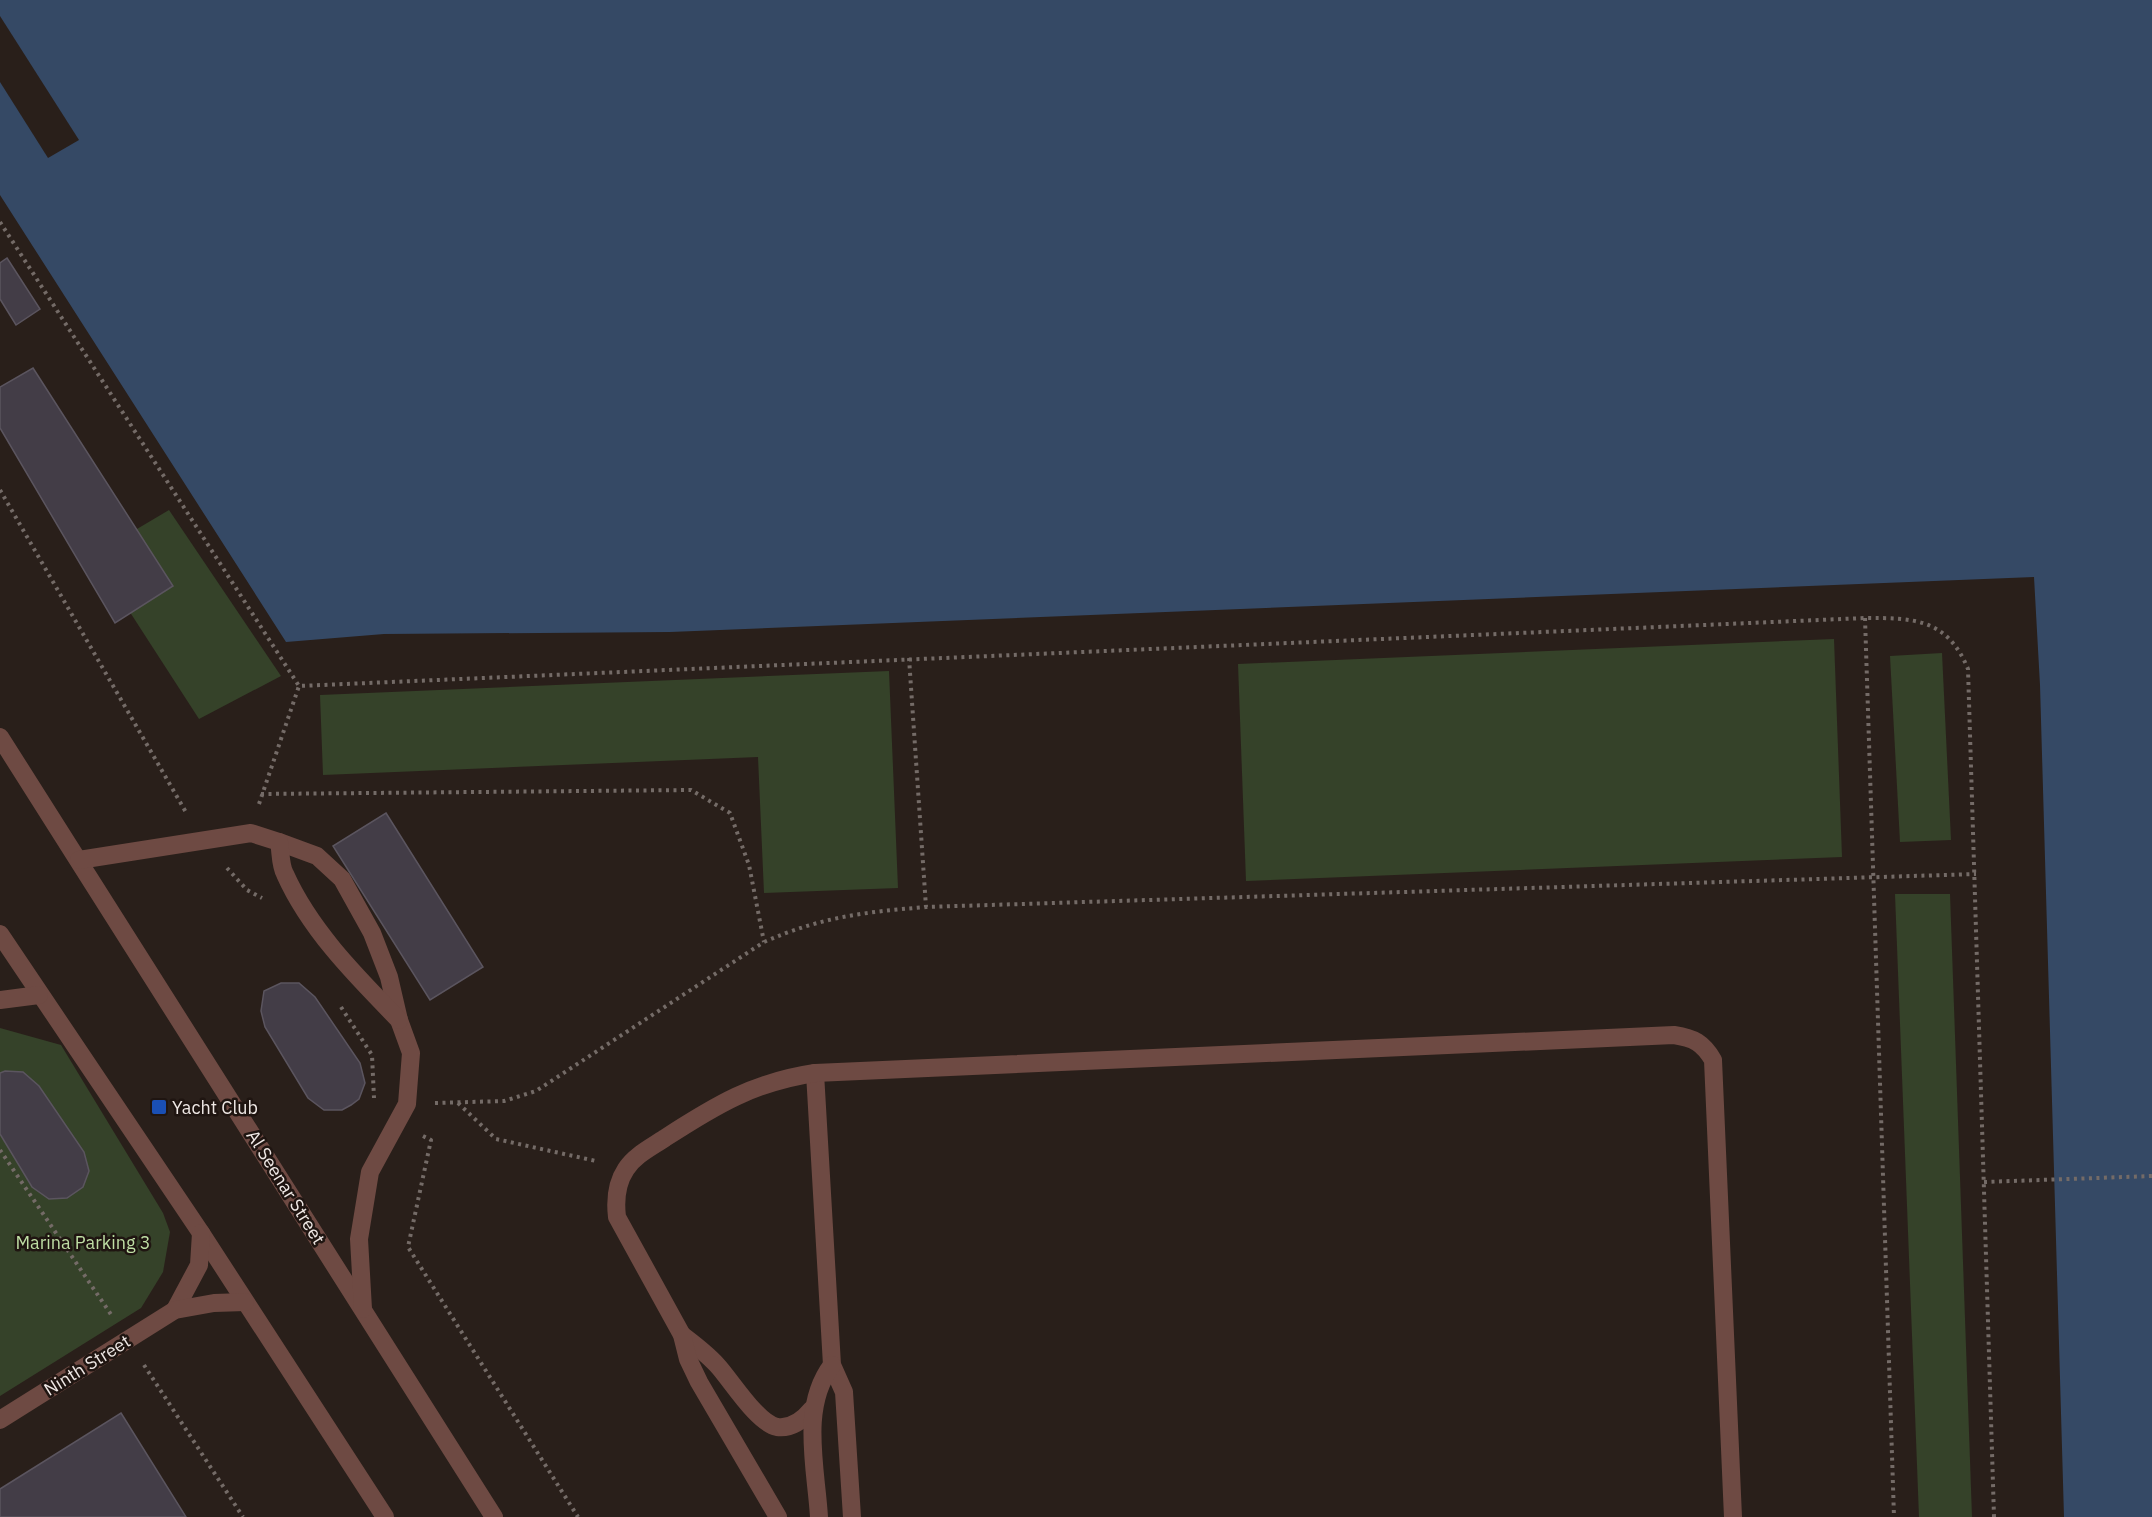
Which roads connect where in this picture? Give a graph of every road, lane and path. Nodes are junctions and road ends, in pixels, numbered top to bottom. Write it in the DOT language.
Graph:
graph roads {
  1 [pos="0,222"];
  2 [pos="0,490"];
  3 [pos="1865,618"];
  4 [pos="909,658"];
  5 [pos="299,686"];
  6 [pos="0,737"];
  7 [pos="261,794"];
  8 [pos="251,833"];
  9 [pos="201,840"];
  10 [pos="279,843"];
  11 [pos="79,860"];
  12 [pos="1976,874"];
  13 [pos="1874,877"];
  14 [pos="267,901"];
  15 [pos="926,907"];
  16 [pos="0,934"];
  17 [pos="764,942"];
  18 [pos="39,995"];
  19 [pos="0,1000"];
  20 [pos="340,1006"];
  21 [pos="399,1020"];
  22 [pos="815,1073"];
  23 [pos="458,1103"];
  24 [pos="407,1104"];
  25 [pos="398,1121"];
  26 [pos="626,1167"];
  27 [pos="2152,1176"];
  28 [pos="1984,1182"];
  29 [pos="201,1233"];
  30 [pos="245,1302"];
  31 [pos="175,1310"];
  32 [pos="363,1310"];
  33 [pos="682,1335"];
  34 [pos="832,1365"];
  35 [pos="812,1409"];
  36 [pos="0,1420"];
  37 [pos="385,1517"];
  38 [pos="494,1517"];
  39 [pos="578,1517"];
  40 [pos="778,1517"];
  41 [pos="819,1517"];
  42 [pos="852,1517"];
  43 [pos="1733,1517"];
  44 [pos="1894,1517"];
  45 [pos="1994,1517"];
  1 -- 5 [label="path"];
  2 -- 9 [label="path"];
  3 -- 4 [label="path"];
  3 -- 12 [label="path"];
  3 -- 13 [label="path"];
  4 -- 5 [label="path"];
  4 -- 15 [label="path"];
  5 -- 7 [label="path"];
  6 -- 11 [label="street, Al Seenar Street"];
  7 -- 8 [label="path"];
  7 -- 17 [label="path"];
  8 -- 9 [label="street"];
  8 -- 10 [label="street"];
  9 -- 11 [label="street"];
  9 -- 14 [label="path"];
  10 -- 21 [label="street"];
  10 -- 21 [label="street"];
  11 -- 32 [label="street, Al Seenar Street"];
  12 -- 13 [label="path"];
  12 -- 28 [label="path"];
  13 -- 15 [label="path"];
  13 -- 44 [label="path"];
  15 -- 17 [label="path"];
  16 -- 18 [label="street"];
  17 -- 23 [label="path"];
  18 -- 19 [label="street"];
  18 -- 29 [label="street"];
  20 -- 25 [label="path"];
  21 -- 24 [label="street"];
  22 -- 26 [label="street"];
  22 -- 34 [label="street"];
  22 -- 43 [label="street"];
  23 -- 24 [label="path"];
  23 -- 26 [label="path"];
  24 -- 25 [label="street"];
  25 -- 32 [label="street"];
  25 -- 39 [label="path"];
  26 -- 33 [label="street"];
  27 -- 28 [label="path"];
  28 -- 45 [label="path"];
  29 -- 30 [label="street"];
  29 -- 31 [label="street, Ninth Street"];
  30 -- 31 [label="street, Ninth Street"];
  30 -- 37 [label="street"];
  31 -- 36 [label="street, Ninth Street"];
  32 -- 38 [label="street, Al Seenar Street"];
  33 -- 35 [label="street"];
  33 -- 40 [label="street"];
  34 -- 35 [label="street"];
  34 -- 42 [label="street"];
  35 -- 41 [label="street"];
}
